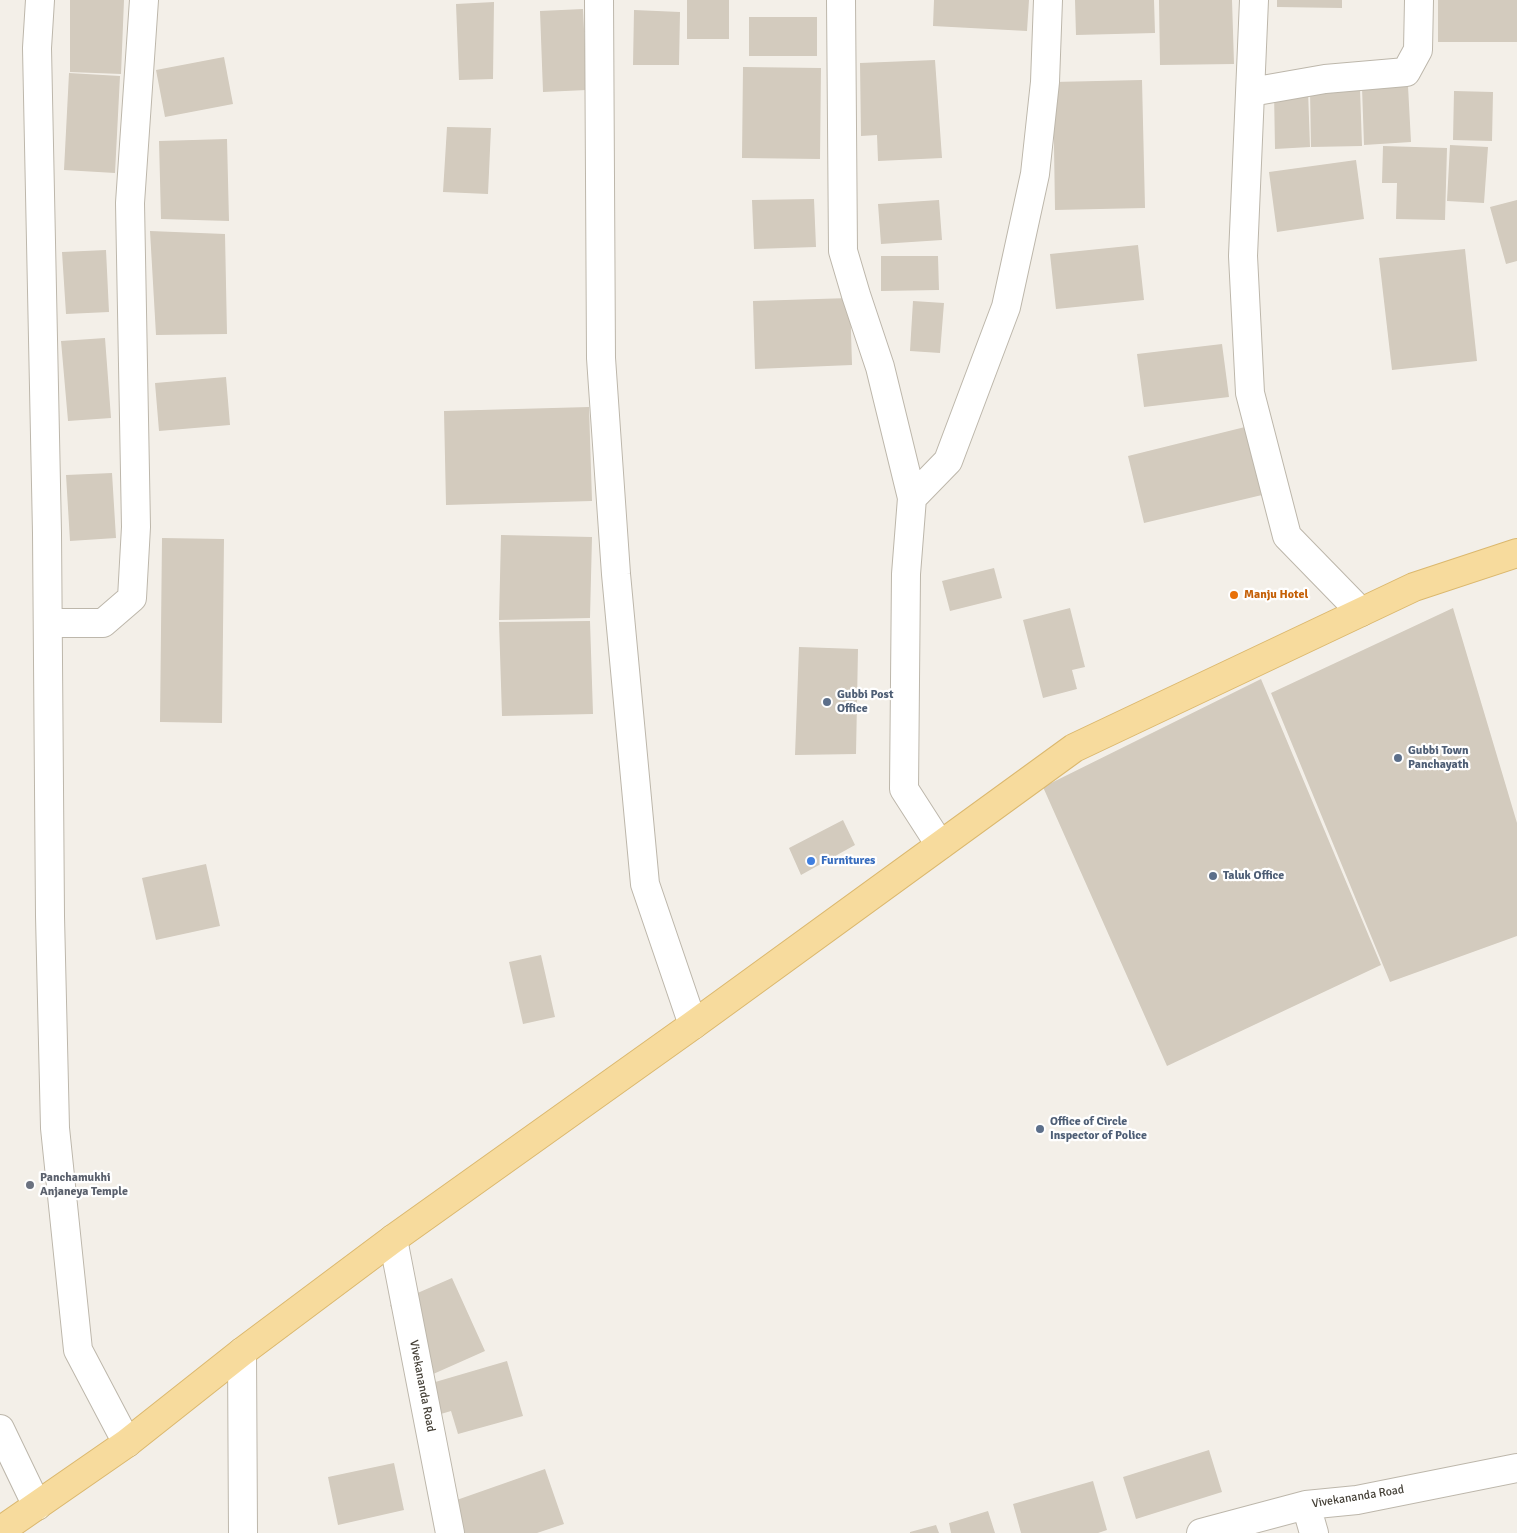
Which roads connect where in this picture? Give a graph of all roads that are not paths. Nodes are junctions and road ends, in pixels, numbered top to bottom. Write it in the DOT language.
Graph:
graph roads {
  1 [pos="40,0"];
  2 [pos="144,0"];
  3 [pos="599,0"];
  4 [pos="842,0"];
  5 [pos="1048,0"];
  6 [pos="1254,0"];
  7 [pos="1419,0"];
  8 [pos="1251,92"];
  9 [pos="912,498"];
  10 [pos="1517,553"];
  11 [pos="1361,612"];
  12 [pos="48,623"];
  13 [pos="940,845"];
  14 [pos="693,1024"];
  15 [pos="393,1239"];
  16 [pos="242,1352"];
  17 [pos="0,1429"];
  18 [pos="127,1442"];
  19 [pos="1517,1468"];
  20 [pos="1306,1505"];
  21 [pos="37,1506"];
  22 [pos="0,1531"];
  23 [pos="243,1533"];
  24 [pos="450,1533"];
  25 [pos="1202,1533"];
  26 [pos="1314,1533"];
  1 -- 12 [label="street"];
  2 -- 12 [label="street"];
  3 -- 14 [label="street"];
  4 -- 9 [label="street"];
  5 -- 9 [label="street"];
  6 -- 8 [label="street"];
  7 -- 8 [label="street"];
  8 -- 11 [label="street"];
  9 -- 13 [label="street"];
  10 -- 11 [label="main road"];
  11 -- 13 [label="main road"];
  12 -- 18 [label="street"];
  13 -- 14 [label="main road"];
  14 -- 15 [label="main road"];
  15 -- 16 [label="main road"];
  15 -- 24 [label="street, Vivekananda Road"];
  16 -- 18 [label="main road"];
  16 -- 23 [label="street"];
  17 -- 21 [label="street"];
  18 -- 21 [label="main road"];
  19 -- 20 [label="street, Vivekananda Road"];
  20 -- 25 [label="street, Vivekananda Road"];
  20 -- 26 [label="street"];
  21 -- 22 [label="main road"];
}
